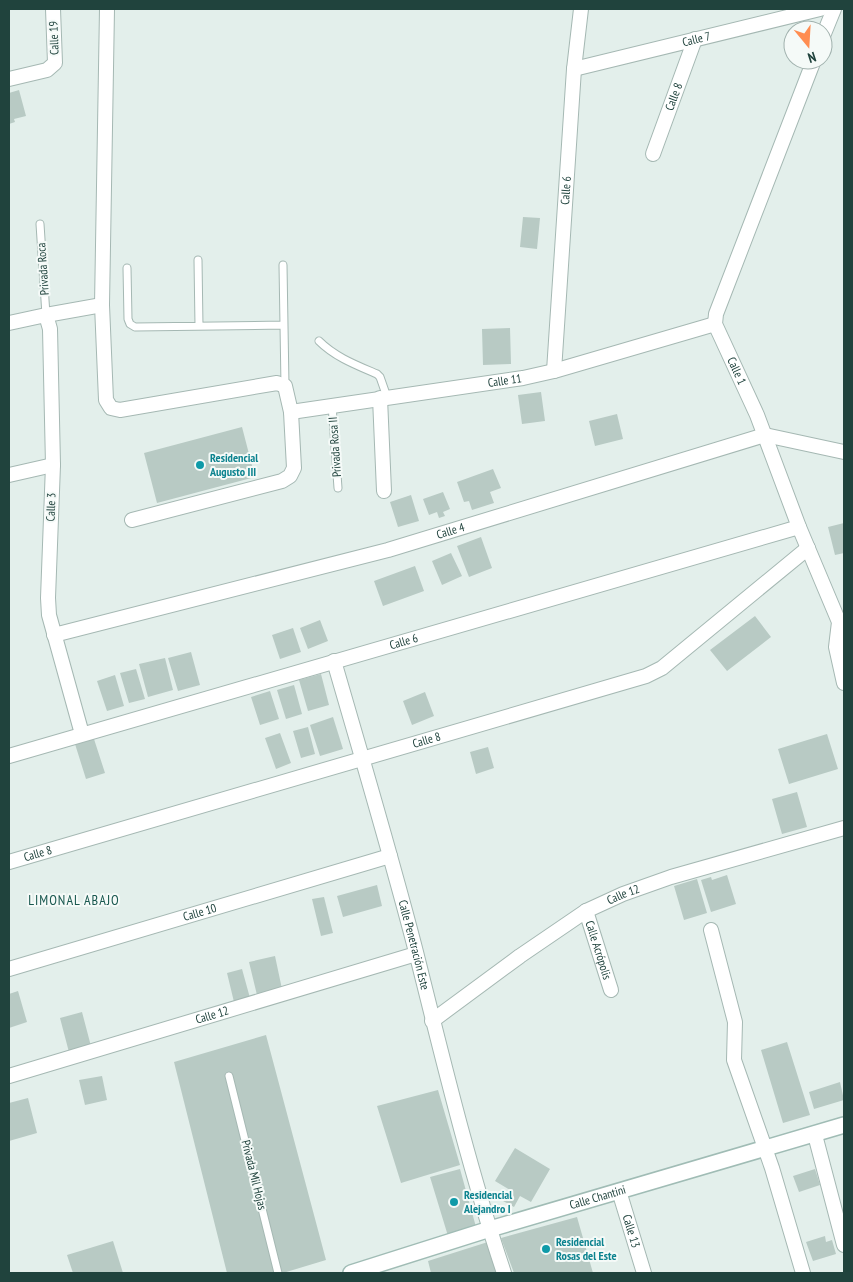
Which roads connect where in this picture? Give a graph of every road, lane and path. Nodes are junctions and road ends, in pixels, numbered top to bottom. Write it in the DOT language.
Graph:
graph roads {
  1 [pos="54,9"];
  2 [pos="107,9"];
  3 [pos="581,9"];
  4 [pos="820,9"];
  5 [pos="695,39"];
  6 [pos="574,69"];
  7 [pos="810,70"];
  8 [pos="9,80"];
  9 [pos="653,154"];
  10 [pos="40,224"];
  11 [pos="198,260"];
  12 [pos="283,265"];
  13 [pos="127,268"];
  14 [pos="102,306"];
  15 [pos="46,315"];
  16 [pos="9,323"];
  17 [pos="715,324"];
  18 [pos="284,325"];
  19 [pos="199,326"];
  20 [pos="319,341"];
  21 [pos="554,371"];
  22 [pos="285,386"];
  23 [pos="384,397"];
  24 [pos="332,404"];
  25 [pos="291,412"];
  26 [pos="765,435"];
  27 [pos="844,452"];
  28 [pos="53,465"];
  29 [pos="9,475"];
  30 [pos="338,488"];
  31 [pos="384,492"];
  32 [pos="132,520"];
  33 [pos="799,527"];
  34 [pos="808,548"];
  35 [pos="842,622"];
  36 [pos="54,635"];
  37 [pos="334,661"];
  38 [pos="844,683"];
  39 [pos="82,734"];
  40 [pos="9,756"];
  41 [pos="362,758"];
  42 [pos="844,828"];
  43 [pos="390,856"];
  44 [pos="9,862"];
  45 [pos="586,911"];
  46 [pos="711,930"];
  47 [pos="416,954"];
  48 [pos="9,968"];
  49 [pos="611,990"];
  50 [pos="432,1021"];
  51 [pos="9,1076"];
  52 [pos="229,1076"];
  53 [pos="844,1126"];
  54 [pos="815,1134"];
  55 [pos="765,1150"];
  56 [pos="620,1191"];
  57 [pos="490,1229"];
  58 [pos="844,1245"];
  59 [pos="278,1273"];
  60 [pos="351,1273"];
  61 [pos="504,1273"];
  62 [pos="644,1273"];
  63 [pos="803,1273"];
  1 -- 8 [label="street, Calle 19"];
  2 -- 14 [label="street"];
  3 -- 6 [label="street, Calle 6"];
  4 -- 5 [label="street, Calle 7"];
  5 -- 6 [label="street, Calle 7"];
  5 -- 9 [label="street, Calle 8"];
  6 -- 21 [label="street, Calle 6"];
  7 -- 17 [label="street"];
  10 -- 15 [label="lane, Privada Roca"];
  11 -- 19 [label="lane"];
  12 -- 18 [label="lane"];
  13 -- 19 [label="lane"];
  14 -- 15 [label="street"];
  14 -- 22 [label="street"];
  15 -- 16 [label="street"];
  15 -- 28 [label="street, Calle 3"];
  17 -- 21 [label="street, Calle 11"];
  17 -- 26 [label="street, Calle 1"];
  18 -- 19 [label="lane"];
  18 -- 22 [label="lane"];
  20 -- 23 [label="lane"];
  21 -- 23 [label="street, Calle 11"];
  22 -- 25 [label="street"];
  23 -- 24 [label="street, Calle 11"];
  23 -- 31 [label="street"];
  24 -- 25 [label="street, Calle 11"];
  24 -- 30 [label="lane, Privada Rosa II"];
  25 -- 32 [label="street"];
  26 -- 27 [label="street, Calle 4"];
  26 -- 33 [label="street, Calle 1"];
  26 -- 36 [label="street, Calle 4"];
  28 -- 29 [label="street"];
  28 -- 36 [label="street, Calle 3"];
  33 -- 34 [label="street, Calle 1"];
  33 -- 37 [label="street, Calle 6"];
  34 -- 35 [label="street, Calle 1"];
  34 -- 41 [label="street, Calle 8"];
  35 -- 38 [label="street, Calle 1"];
  36 -- 39 [label="street, Calle 3"];
  37 -- 39 [label="street, Calle 6"];
  37 -- 41 [label="street, Calle Penetración Este"];
  39 -- 40 [label="street, Calle 6"];
  41 -- 43 [label="street, Calle Penetración Este"];
  41 -- 44 [label="street, Calle 8"];
  42 -- 45 [label="street, Calle 12"];
  43 -- 47 [label="street, Calle Penetración Este"];
  43 -- 48 [label="street, Calle 10"];
  45 -- 49 [label="street, Calle Acrópolis"];
  45 -- 50 [label="street, Calle 12"];
  46 -- 55 [label="street"];
  47 -- 50 [label="street, Calle Penetración Este"];
  47 -- 51 [label="street, Calle 12"];
  50 -- 57 [label="street, Calle Penetración Este"];
  52 -- 59 [label="lane, Privada Mil Hojas"];
  53 -- 54 [label="street, Calle Chantini"];
  54 -- 55 [label="street, Calle Chantini"];
  54 -- 58 [label="street"];
  55 -- 56 [label="street, Calle Chantini"];
  55 -- 63 [label="street"];
  56 -- 57 [label="street, Calle Chantini"];
  56 -- 62 [label="street, Calle 13"];
  57 -- 60 [label="street, Calle Chantini"];
  57 -- 61 [label="street, Calle Penetración Este"];
}
